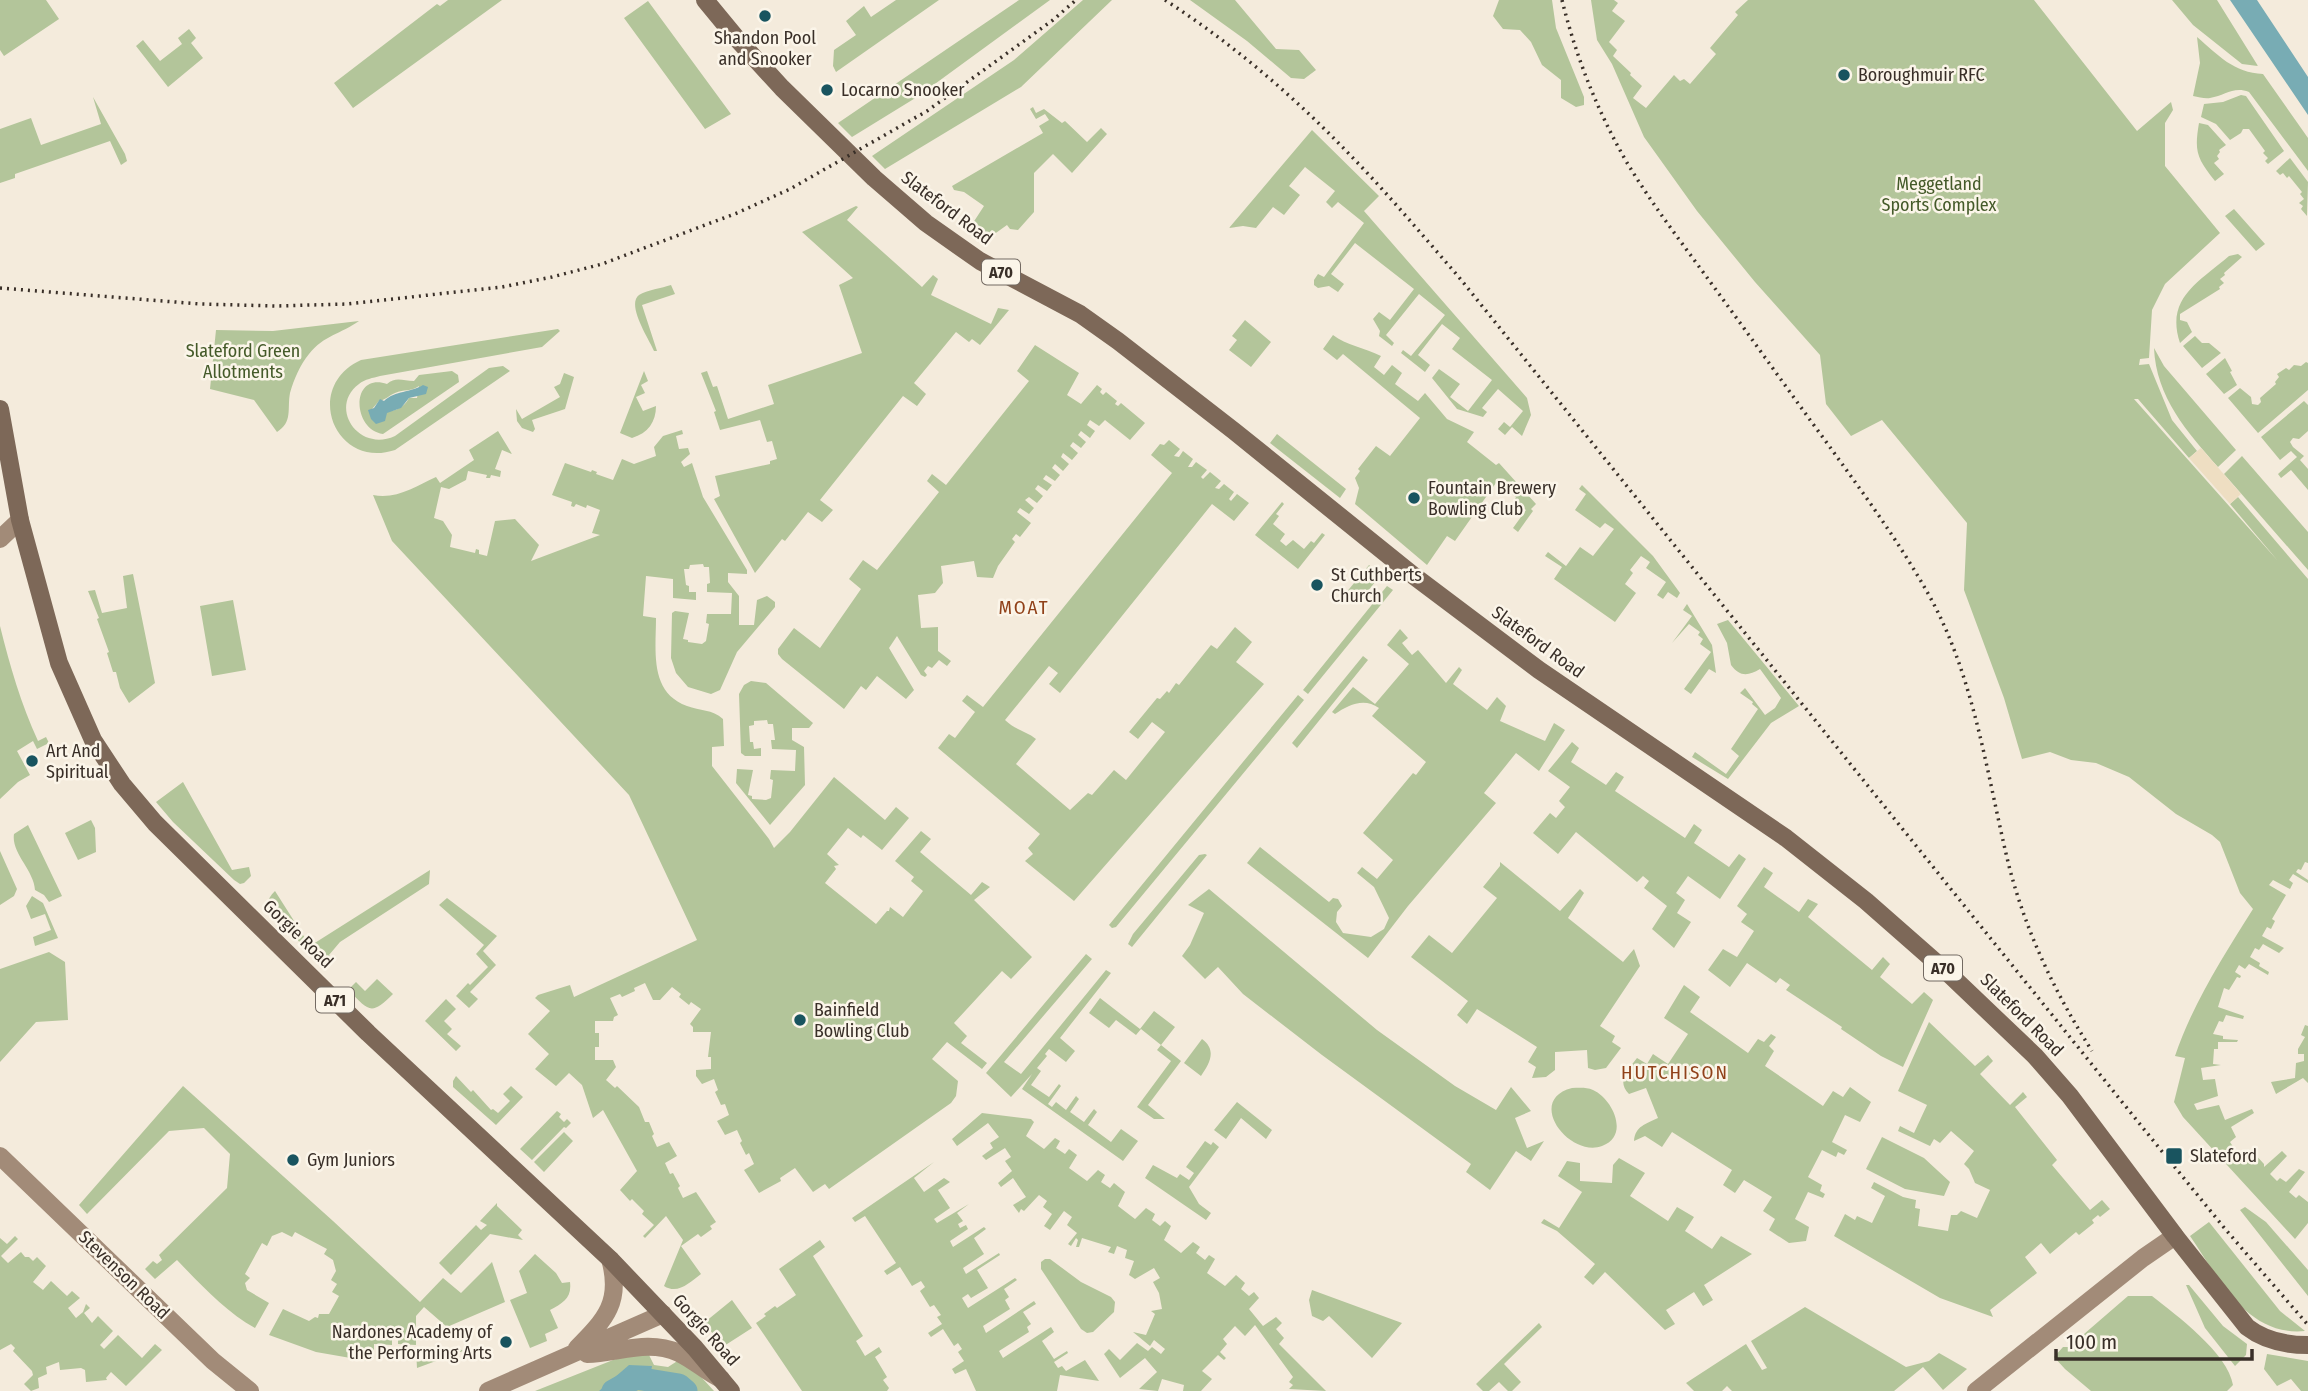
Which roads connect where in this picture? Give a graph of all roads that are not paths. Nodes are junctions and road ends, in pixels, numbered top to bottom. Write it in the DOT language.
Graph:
graph roads {
  1 [pos="705,0"];
  2 [pos="0,408"];
  3 [pos="19,520"];
  4 [pos="0,539"];
  5 [pos="0,1156"];
  6 [pos="2175,1236"];
  7 [pos="610,1259"];
  8 [pos="663,1314"];
  9 [pos="2308,1345"];
  10 [pos="569,1355"];
  11 [pos="727,1385"];
  12 [pos="250,1391"];
  13 [pos="488,1391"];
  14 [pos="1976,1391"];
  1 -- 6 [label="main road, Slateford Road / A70"];
  2 -- 3 [label="main road, Gorgie Road / A71"];
  3 -- 4 [label="street"];
  3 -- 7 [label="main road, Gorgie Road / A71"];
  5 -- 12 [label="street, Stevenson Road"];
  6 -- 9 [label="main road, Slateford Road / A70"];
  6 -- 14 [label="street"];
  7 -- 8 [label="main road, Gorgie Road / A71"];
  7 -- 10 [label="street"];
  8 -- 10 [label="street"];
  8 -- 11 [label="main road, Gorgie Road / A71"];
  10 -- 11 [label="street"];
  10 -- 13 [label="street"];
}
